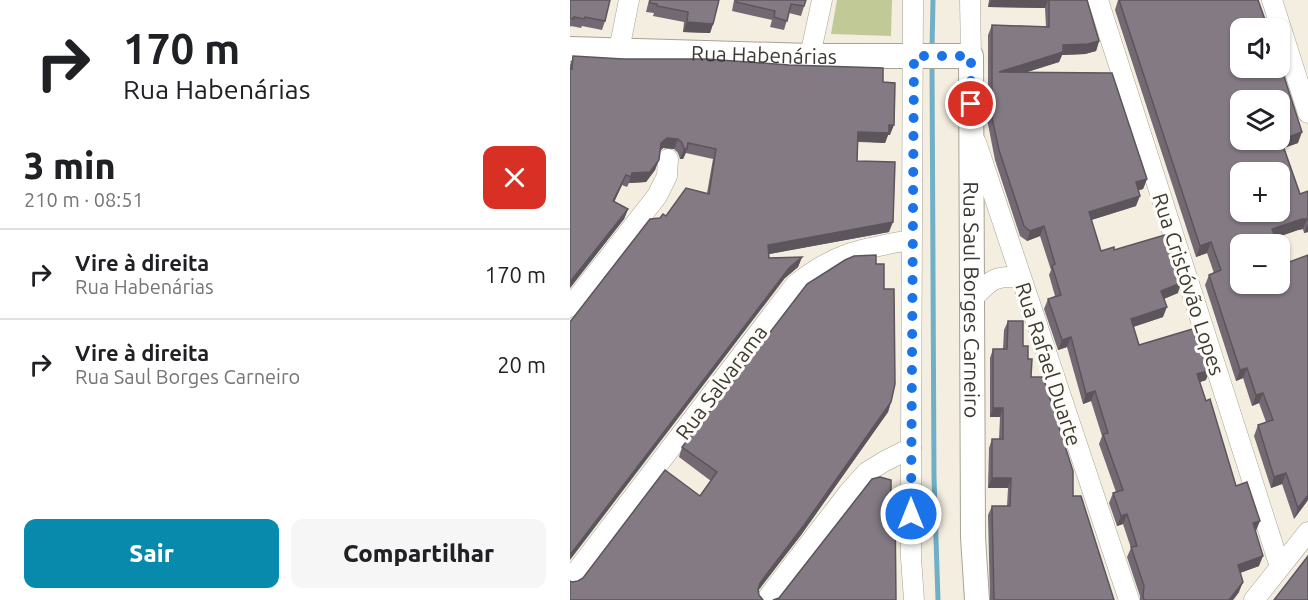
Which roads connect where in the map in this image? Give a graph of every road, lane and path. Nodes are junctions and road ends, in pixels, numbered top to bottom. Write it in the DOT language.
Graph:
graph roads {
  1 [pos="629,0"];
  2 [pos="822,0"];
  3 [pos="913,0"];
  4 [pos="970,0"];
  5 [pos="1098,0"];
  6 [pos="1272,0"];
  7 [pos="570,49"];
  8 [pos="619,50"];
  9 [pos="810,56"];
  10 [pos="918,56"];
  11 [pos="964,56"];
  12 [pos="1308,113"];
  13 [pos="971,128"];
  14 [pos="668,159"];
  15 [pos="911,240"];
  16 [pos="1020,278"];
  17 [pos="972,299"];
  18 [pos="570,307"];
  19 [pos="910,448"];
  20 [pos="1308,532"];
  21 [pos="1280,567"];
  22 [pos="570,580"];
  23 [pos="766,600"];
  24 [pos="914,600"];
  25 [pos="977,600"];
  26 [pos="1129,600"];
  27 [pos="1254,600"];
  1 -- 8 [label="street"];
  2 -- 9 [label="street"];
  3 -- 10 [label="street"];
  4 -- 11 [label="street, Rua Saul Borges Carneiro"];
  5 -- 21 [label="street, Rua Cristóvão Lopes"];
  6 -- 12 [label="street"];
  7 -- 8 [label="street, Rua Habenárias"];
  8 -- 9 [label="street, Rua Habenárias"];
  9 -- 10 [label="street, Rua Habenárias"];
  10 -- 11 [label="street, Rua Habenárias"];
  10 -- 15 [label="street"];
  11 -- 13 [label="street, Rua Saul Borges Carneiro"];
  13 -- 16 [label="street, Rua Rafael Duarte"];
  13 -- 17 [label="street, Rua Saul Borges Carneiro"];
  14 -- 18 [label="street"];
  15 -- 19 [label="street"];
  15 -- 22 [label="street, Rua Salvarama"];
  16 -- 17 [label="street"];
  16 -- 26 [label="street, Rua Rafael Duarte"];
  17 -- 25 [label="street, Rua Saul Borges Carneiro"];
  19 -- 23 [label="street"];
  19 -- 24 [label="street"];
  20 -- 21 [label="street"];
  21 -- 27 [label="street"];
}
